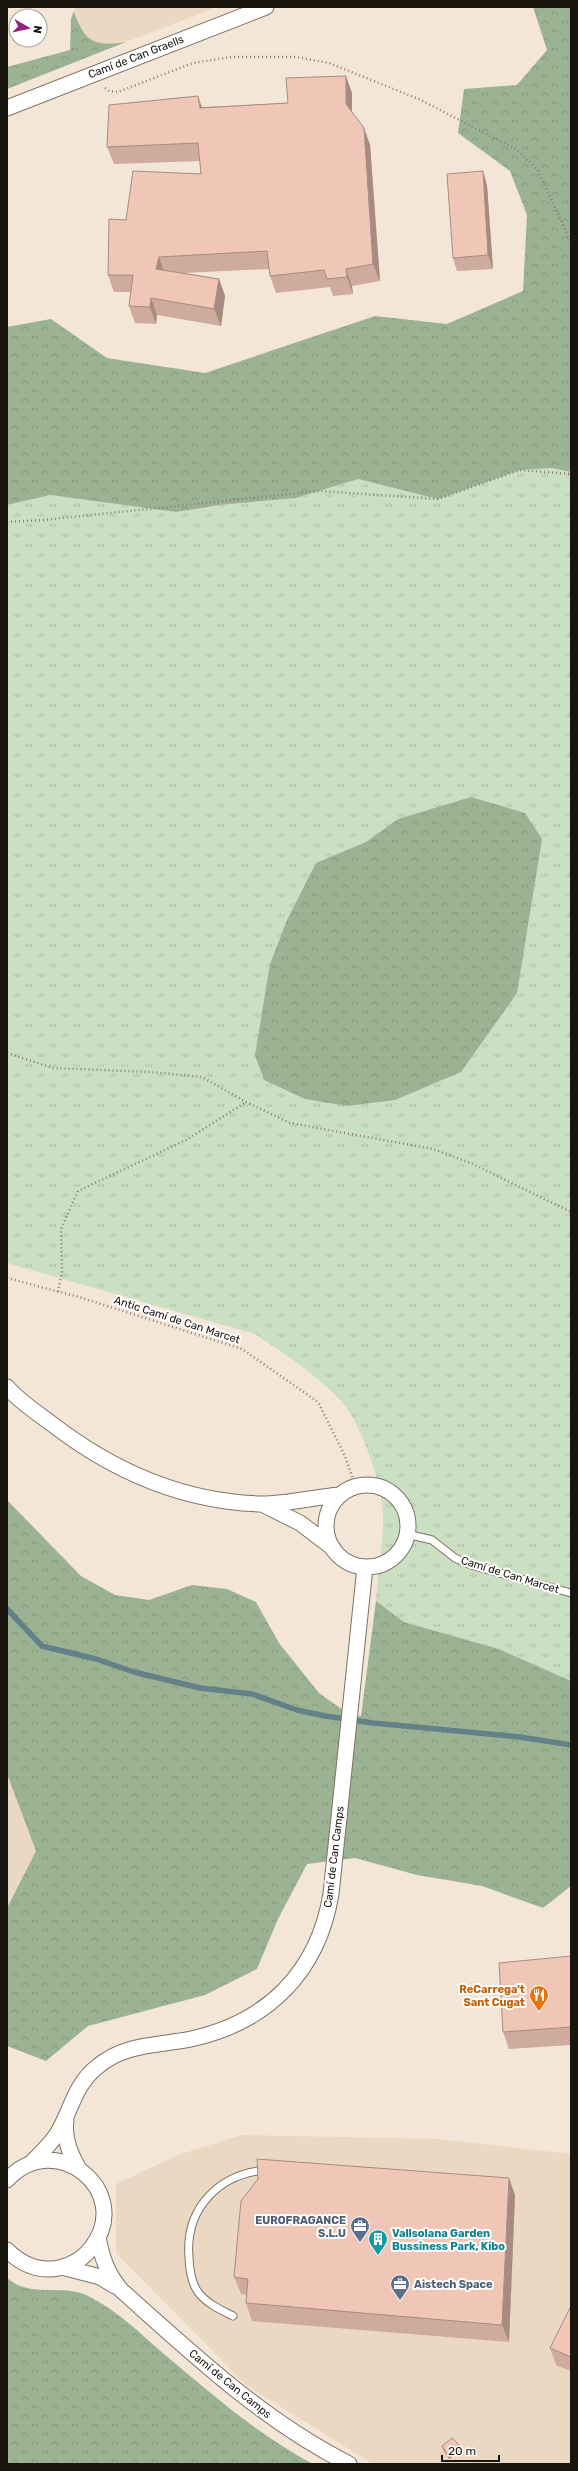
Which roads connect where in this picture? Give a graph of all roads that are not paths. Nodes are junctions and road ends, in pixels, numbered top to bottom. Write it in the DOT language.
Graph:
graph roads {
  1 [pos="266,7"];
  2 [pos="7,108"];
  3 [pos="7,1388"];
  4 [pos="340,1494"];
  5 [pos="262,1504"];
  6 [pos="407,1534"];
  7 [pos="333,1549"];
  8 [pos="365,1567"];
  9 [pos="571,1594"];
  10 [pos="66,2116"];
  11 [pos="31,2163"];
  12 [pos="79,2169"];
  13 [pos="274,2170"];
  14 [pos="7,2180"];
  15 [pos="98,2237"];
  16 [pos="7,2250"];
  17 [pos="62,2267"];
  18 [pos="121,2290"];
  19 [pos="233,2316"];
  20 [pos="349,2464"];
  1 -- 2 [label="street, Camí de Can Graells"];
  3 -- 5 [label="street"];
  4 -- 5 [label="street"];
  4 -- 6 [label="street"];
  4 -- 7 [label="street"];
  5 -- 7 [label="street"];
  6 -- 8 [label="street"];
  6 -- 9 [label="lane, Camí de Can Marcet"];
  7 -- 8 [label="street"];
  8 -- 10 [label="street, Camí de Can Camps"];
  10 -- 11 [label="street, Camí de Can Camps"];
  10 -- 12 [label="street, Camí de Can Camps"];
  11 -- 12 [label="street"];
  11 -- 14 [label="street"];
  12 -- 15 [label="street"];
  13 -- 19 [label="lane"];
  15 -- 17 [label="street"];
  15 -- 18 [label="street, Camí de Can Camps"];
  16 -- 17 [label="street"];
  17 -- 18 [label="street, Camí de Can Camps"];
  18 -- 20 [label="street, Camí de Can Camps"];
}
